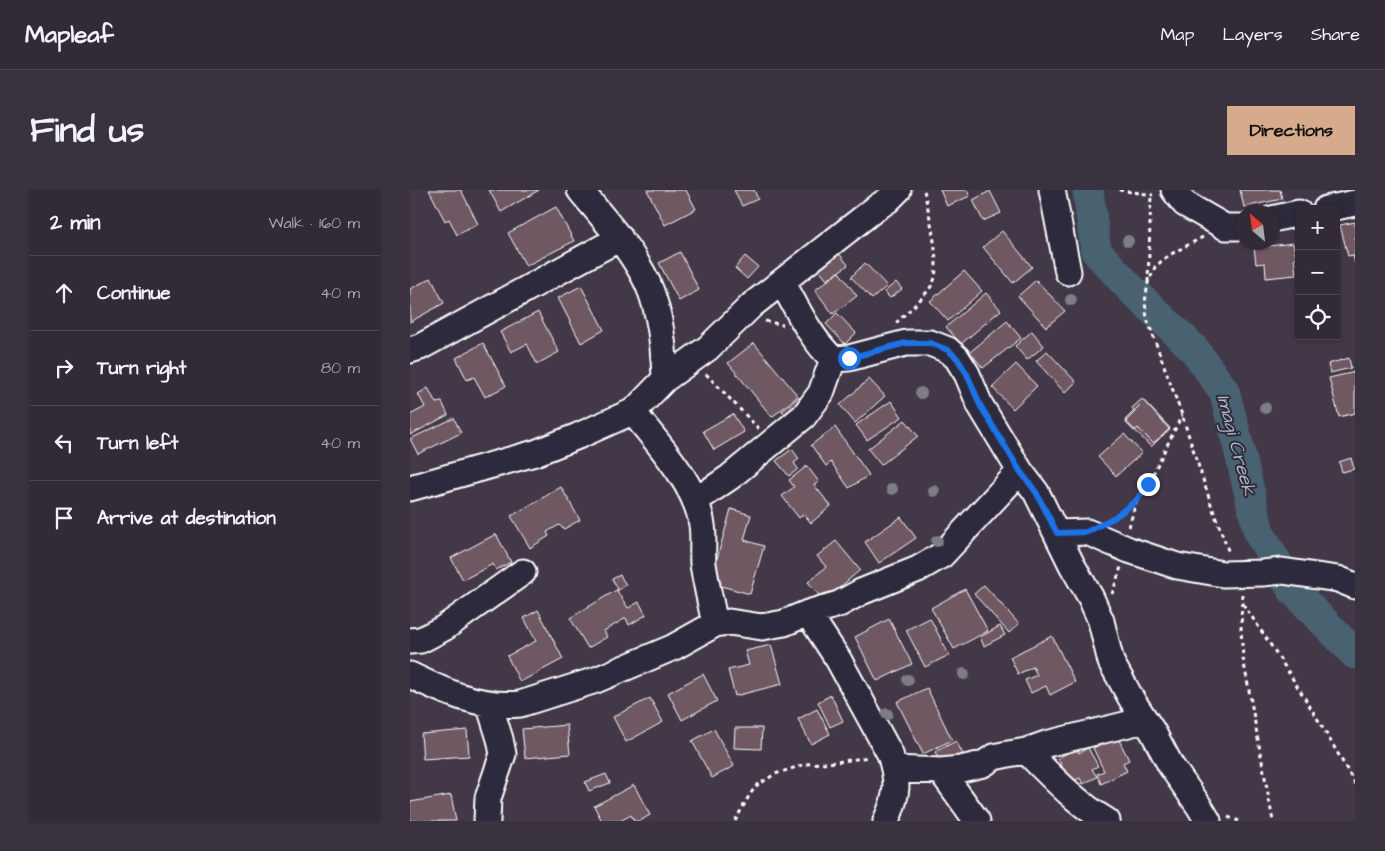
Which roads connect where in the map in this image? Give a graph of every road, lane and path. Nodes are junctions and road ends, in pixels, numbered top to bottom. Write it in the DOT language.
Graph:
graph roads {
  1 [pos="580,190"];
  2 [pos="898,190"];
  3 [pos="924,190"];
  4 [pos="1052,190"];
  5 [pos="1119,190"];
  6 [pos="1160,193"];
  7 [pos="1355,203"];
  8 [pos="1340,206"];
  9 [pos="1295,214"];
  10 [pos="1280,218"];
  11 [pos="1234,227"];
  12 [pos="620,238"];
  13 [pos="1068,272"];
  14 [pos="782,282"];
  15 [pos="1148,283"];
  16 [pos="740,317"];
  17 [pos="892,327"];
  18 [pos="810,332"];
  19 [pos="410,350"];
  20 [pos="692,359"];
  21 [pos="832,359"];
  22 [pos="665,379"];
  23 [pos="632,412"];
  24 [pos="1182,414"];
  25 [pos="772,442"];
  26 [pos="1020,471"];
  27 [pos="410,488"];
  28 [pos="695,501"];
  29 [pos="1136,501"];
  30 [pos="1087,532"];
  31 [pos="1057,533"];
  32 [pos="1129,550"];
  33 [pos="523,572"];
  34 [pos="1237,574"];
  35 [pos="1355,586"];
  36 [pos="1242,603"];
  37 [pos="808,613"];
  38 [pos="1101,621"];
  39 [pos="715,624"];
  40 [pos="410,642"];
  41 [pos="410,675"];
  42 [pos="489,704"];
  43 [pos="1145,720"];
  44 [pos="1026,751"];
  45 [pos="892,762"];
  46 [pos="941,771"];
  47 [pos="1355,784"];
  48 [pos="487,821"];
  49 [pos="735,821"];
  50 [pos="886,821"];
  51 [pos="977,821"];
  52 [pos="1107,821"];
  53 [pos="1208,821"];
  54 [pos="1273,821"];
  1 -- 12 [label="street"];
  2 -- 14 [label="street"];
  3 -- 17 [label="path"];
  4 -- 13 [label="street"];
  5 -- 6 [label="path"];
  6 -- 11 [label="street"];
  6 -- 15 [label="path"];
  7 -- 8 [label="street"];
  9 -- 10 [label="street"];
  11 -- 15 [label="path"];
  12 -- 19 [label="street"];
  12 -- 22 [label="street"];
  14 -- 16 [label="street"];
  14 -- 18 [label="street"];
  15 -- 24 [label="path"];
  16 -- 18 [label="path"];
  16 -- 20 [label="street"];
  18 -- 21 [label="street"];
  20 -- 22 [label="street"];
  20 -- 25 [label="path"];
  21 -- 25 [label="street"];
  21 -- 26 [label="street"];
  22 -- 23 [label="street"];
  23 -- 27 [label="street"];
  23 -- 28 [label="street"];
  24 -- 29 [label="path"];
  24 -- 34 [label="path"];
  25 -- 28 [label="street"];
  26 -- 31 [label="street"];
  26 -- 37 [label="street"];
  28 -- 39 [label="street"];
  29 -- 30 [label="path"];
  29 -- 32 [label="path"];
  30 -- 31 [label="street"];
  30 -- 32 [label="street"];
  31 -- 38 [label="street"];
  32 -- 34 [label="street"];
  32 -- 38 [label="path"];
  33 -- 40 [label="street"];
  34 -- 35 [label="street"];
  34 -- 36 [label="path"];
  36 -- 47 [label="path"];
  36 -- 54 [label="path"];
  37 -- 39 [label="street"];
  37 -- 45 [label="street"];
  38 -- 43 [label="street"];
  39 -- 42 [label="street"];
  41 -- 42 [label="street"];
  42 -- 48 [label="street"];
  43 -- 44 [label="street"];
  43 -- 53 [label="street"];
  44 -- 46 [label="street"];
  44 -- 52 [label="street"];
  45 -- 46 [label="street"];
  45 -- 49 [label="path"];
  45 -- 50 [label="street"];
  46 -- 51 [label="street"];
}
